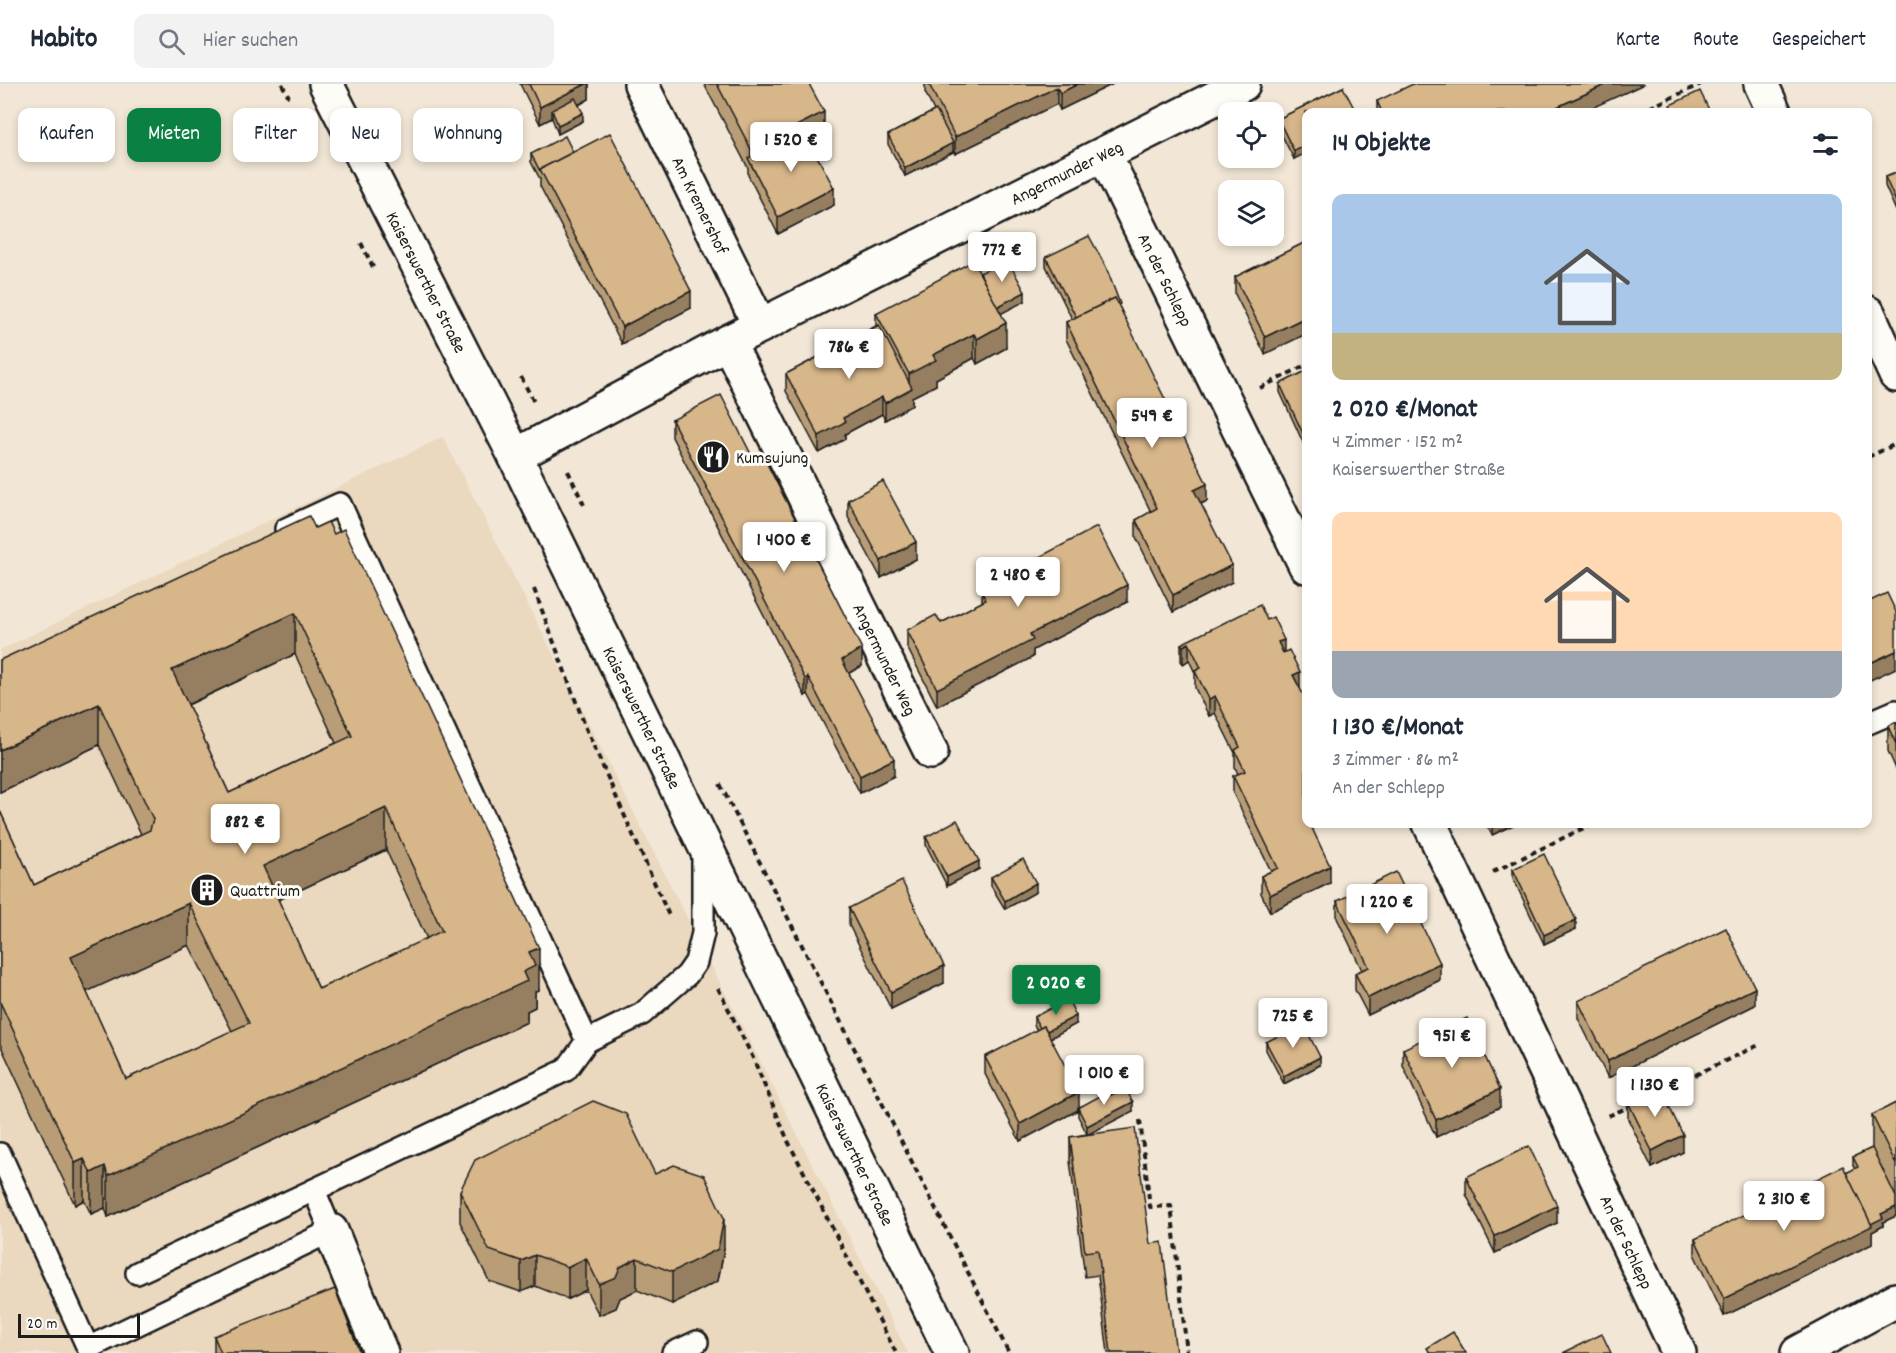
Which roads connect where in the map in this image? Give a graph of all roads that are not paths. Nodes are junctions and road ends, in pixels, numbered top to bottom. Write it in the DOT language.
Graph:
graph roads {
  1 [pos="326,84"];
  2 [pos="641,84"];
  3 [pos="1243,84"];
  4 [pos="1761,84"];
  5 [pos="1202,93"];
  6 [pos="1772,108"];
  7 [pos="1104,154"];
  8 [pos="1872,322"];
  9 [pos="760,326"];
  10 [pos="728,342"];
  11 [pos="1896,375"];
  12 [pos="515,456"];
  13 [pos="266,539"];
  14 [pos="1302,558"];
  15 [pos="1896,711"];
  16 [pos="1872,721"];
  17 [pos="930,752"];
  18 [pos="1432,828"];
  19 [pos="701,837"];
  20 [pos="587,1041"];
  21 [pos="0,1154"];
  22 [pos="314,1190"];
  23 [pos="331,1231"];
  24 [pos="137,1273"];
  25 [pos="1896,1300"];
  26 [pos="697,1342"];
  27 [pos="381,1353"];
  28 [pos="673,1353"];
  29 [pos="952,1353"];
  30 [pos="1679,1353"];
  31 [pos="1798,1353"];
  1 -- 12 [label="street, Kaiserswerther Straße"];
  2 -- 9 [label="street, Am Kremershof"];
  3 -- 5 [label="street, Angermunder Weg"];
  4 -- 6 [label="street"];
  5 -- 7 [label="street, Angermunder Weg"];
  7 -- 9 [label="street, Angermunder Weg"];
  7 -- 14 [label="street, An der Schlepp"];
  8 -- 11 [label="street"];
  9 -- 10 [label="street, Angermunder Weg"];
  10 -- 12 [label="street, Angermunder Weg"];
  10 -- 17 [label="street, Angermunder Weg"];
  12 -- 19 [label="street, Kaiserswerther Straße"];
  13 -- 20 [label="lane"];
  15 -- 16 [label="lane"];
  18 -- 30 [label="street, An der Schlepp"];
  19 -- 20 [label="lane"];
  19 -- 29 [label="street, Kaiserswerther Straße"];
  20 -- 22 [label="lane"];
  21 -- 23 [label="lane"];
  22 -- 23 [label="lane"];
  22 -- 24 [label="lane"];
  23 -- 27 [label="street"];
  25 -- 31 [label="street"];
  26 -- 28 [label="lane"];
}
